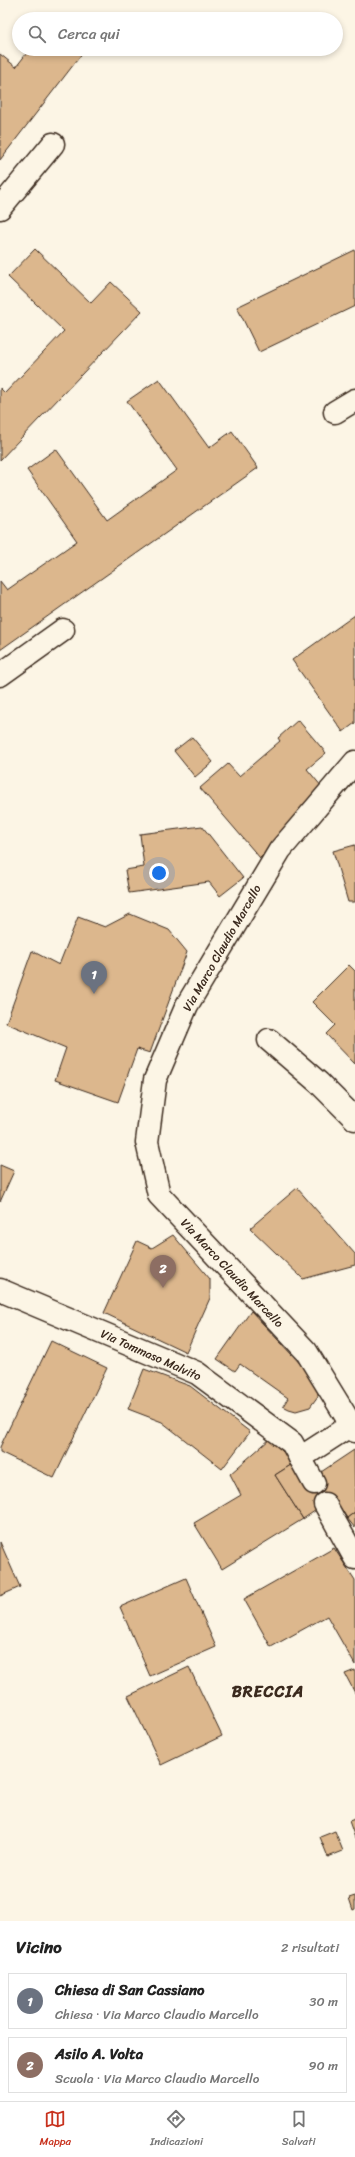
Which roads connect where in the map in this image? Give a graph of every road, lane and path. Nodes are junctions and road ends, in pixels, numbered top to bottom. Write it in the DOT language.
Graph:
graph roads {
  1 [pos="53,144"];
  2 [pos="0,208"];
  3 [pos="355,400"];
  4 [pos="335,412"];
  5 [pos="63,630"];
  6 [pos="0,675"];
  7 [pos="355,762"];
  8 [pos="269,1040"];
  9 [pos="355,1119"];
  10 [pos="0,1290"];
  11 [pos="353,1428"];
  12 [pos="300,1458"];
  13 [pos="314,1483"];
  14 [pos="326,1504"];
  15 [pos="355,1558"];
  1 -- 2 [label="street"];
  3 -- 4 [label="street"];
  5 -- 6 [label="street"];
  7 -- 11 [label="street, Via Marco Claudio Marcello"];
  8 -- 9 [label="street"];
  10 -- 12 [label="street, Via Tommaso Malvito"];
  11 -- 12 [label="street"];
  12 -- 13 [label="street, Via Tommaso Malvito"];
  14 -- 15 [label="street"];
}
